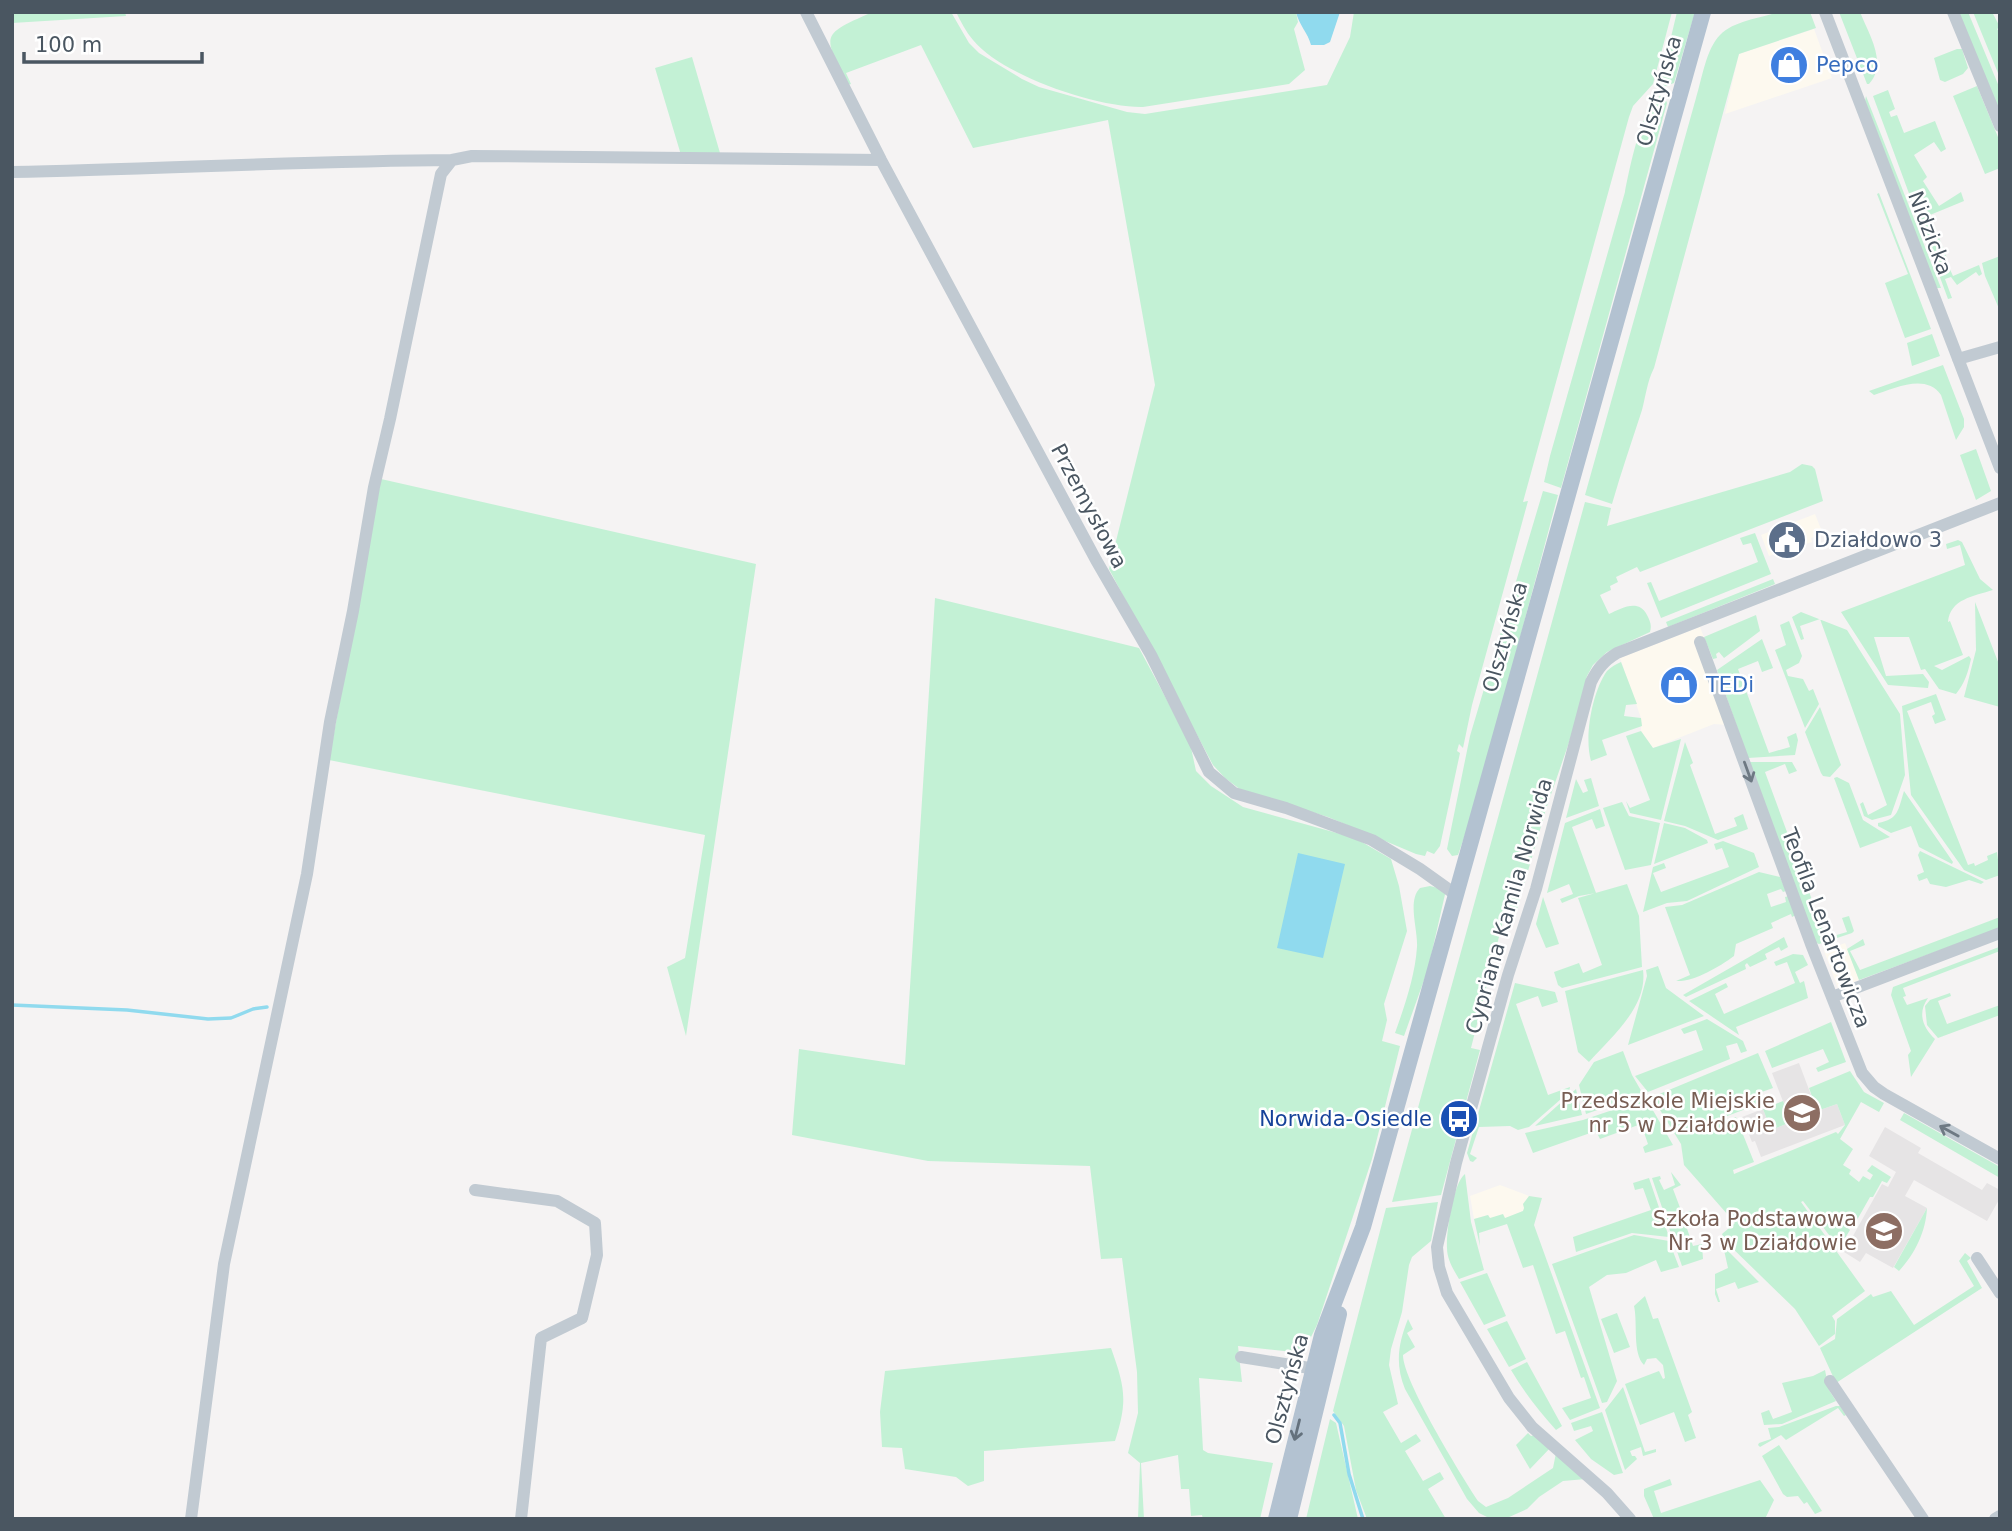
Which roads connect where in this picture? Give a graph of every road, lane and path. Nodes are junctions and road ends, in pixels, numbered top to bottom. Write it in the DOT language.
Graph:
graph roads {
  1 [pos="806,12"];
  2 [pos="1703,12"];
  3 [pos="1825,12"];
  4 [pos="1953,12"];
  5 [pos="2000,126"];
  6 [pos="452,160"];
  7 [pos="881,160"];
  8 [pos="12,172"];
  9 [pos="2000,347"];
  10 [pos="1958,359"];
  11 [pos="2000,468"];
  12 [pos="2000,503"];
  13 [pos="1700,642"];
  14 [pos="1455,894"];
  15 [pos="2000,933"];
  16 [pos="1832,997"];
  17 [pos="2000,1159"];
  18 [pos="475,1190"];
  19 [pos="1977,1258"];
  20 [pos="2000,1293"];
  21 [pos="1241,1357"];
  22 [pos="1319,1369"];
  23 [pos="1830,1381"];
  24 [pos="2000,1516"];
  25 [pos="191,1519"];
  26 [pos="521,1519"];
  27 [pos="1276,1519"];
  28 [pos="1289,1519"];
  29 [pos="1630,1519"];
  30 [pos="1923,1519"];
  31 [pos="1995,1519"];
  1 -- 7 [label="street, Przemysłowa"];
  2 -- 14 [label="main road, Olsztyńska"];
  3 -- 10 [label="street, Nidzicka"];
  4 -- 5 [label="street"];
  6 -- 7 [label="street"];
  6 -- 8 [label="street"];
  6 -- 25 [label="street"];
  7 -- 14 [label="street, Przemysłowa"];
  9 -- 10 [label="street"];
  10 -- 11 [label="street, Nidzicka"];
  12 -- 29 [label="street, Cypriana Kamila Norwida"];
  13 -- 16 [label="street, Teofila Lenartowicza, one-way"];
  14 -- 22 [label="main road, Olsztyńska"];
  15 -- 16 [label="street"];
  17 -- 16 [label="street, Teofila Lenartowicza, one-way"];
  18 -- 26 [label="street"];
  19 -- 20 [label="street"];
  21 -- 22 [label="street"];
  22 -- 27 [label="main road, Olsztyńska, one-way"];
  22 -- 28 [label="main road, Olsztyńska"];
  23 -- 30 [label="street"];
  24 -- 31 [label="street"];
}
